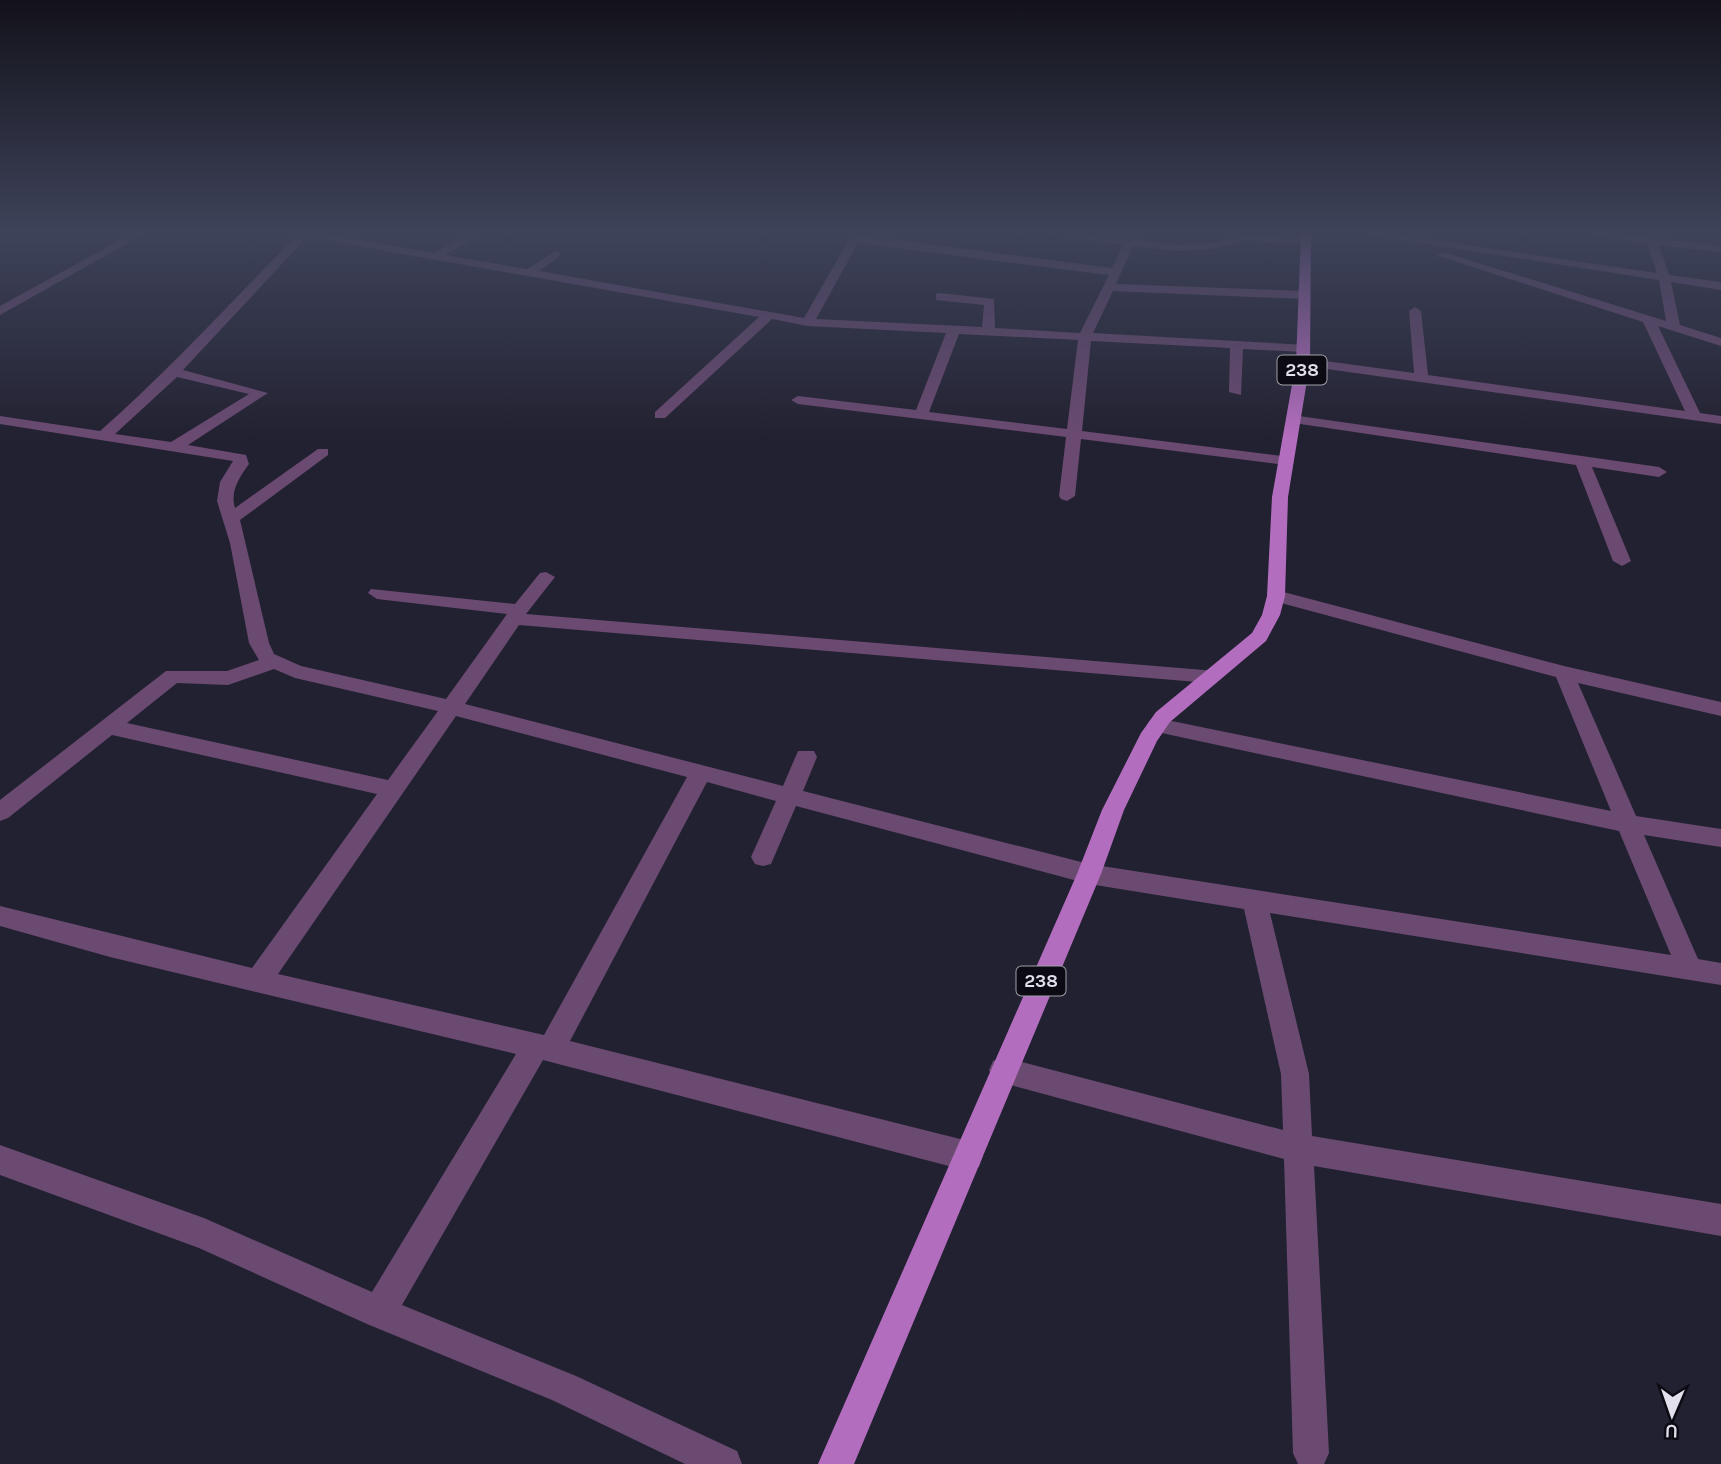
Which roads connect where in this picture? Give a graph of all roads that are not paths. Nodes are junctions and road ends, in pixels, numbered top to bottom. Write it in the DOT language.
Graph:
graph roads {
  1 [pos="16,302"];
  2 [pos="238,302"];
  3 [pos="690,302"];
  4 [pos="819,302"];
  5 [pos="990,302"];
  6 [pos="1100,302"];
  7 [pos="1305,302"];
  8 [pos="1593,302"];
  9 [pos="1669,302"];
  10 [pos="0,311"];
  11 [pos="1415,311"];
  12 [pos="768,316"];
  13 [pos="1648,320"];
  14 [pos="808,322"];
  15 [pos="1674,328"];
  16 [pos="954,330"];
  17 [pos="988,332"];
  18 [pos="1085,336"];
  19 [pos="1721,342"];
  20 [pos="1237,345"];
  21 [pos="1302,355"];
  22 [pos="174,372"];
  23 [pos="1421,378"];
  24 [pos="1236,392"];
  25 [pos="798,400"];
  26 [pos="660,415"];
  27 [pos="920,415"];
  28 [pos="1696,416"];
  29 [pos="1292,419"];
  30 [pos="0,420"];
  31 [pos="1721,420"];
  32 [pos="1075,434"];
  33 [pos="105,435"];
  34 [pos="176,446"];
  35 [pos="323,452"];
  36 [pos="1286,460"];
  37 [pos="1582,461"];
  38 [pos="1660,472"];
  39 [pos="1067,496"];
  40 [pos="231,518"];
  41 [pos="1622,561"];
  42 [pos="546,577"];
  43 [pos="377,593"];
  44 [pos="1276,596"];
  45 [pos="516,614"];
  46 [pos="273,662"];
  47 [pos="1564,673"];
  48 [pos="1209,676"];
  49 [pos="450,706"];
  50 [pos="1721,709"];
  51 [pos="1157,725"];
  52 [pos="110,727"];
  53 [pos="806,757"];
  54 [pos="700,774"];
  55 [pos="390,789"];
  56 [pos="791,797"];
  57 [pos="0,812"];
  58 [pos="1630,824"];
  59 [pos="1721,838"];
  60 [pos="763,858"];
  61 [pos="1090,874"];
  62 [pos="1255,903"];
  63 [pos="0,916"];
  64 [pos="1689,967"];
  65 [pos="1721,974"];
  66 [pos="260,978"];
  67 [pos="544,1047"];
  68 [pos="1003,1070"];
  69 [pos="1296,1148"];
  70 [pos="968,1156"];
  71 [pos="0,1160"];
  72 [pos="1721,1220"];
  73 [pos="379,1312"];
  74 [pos="1311,1453"];
  75 [pos="724,1464"];
  76 [pos="836,1464"];
  1 -- 10 [label="street"];
  2 -- 22 [label="street"];
  3 -- 12 [label="street"];
  4 -- 14 [label="street"];
  5 -- 17 [label="street"];
  6 -- 18 [label="street"];
  7 -- 21 [label="main road, 238"];
  8 -- 13 [label="street"];
  9 -- 15 [label="street"];
  11 -- 23 [label="street"];
  12 -- 14 [label="street"];
  12 -- 26 [label="street"];
  13 -- 15 [label="street"];
  13 -- 28 [label="street"];
  14 -- 16 [label="street"];
  15 -- 19 [label="street"];
  16 -- 17 [label="street"];
  16 -- 27 [label="street"];
  17 -- 18 [label="street"];
  18 -- 20 [label="street"];
  18 -- 32 [label="street"];
  20 -- 21 [label="street"];
  20 -- 24 [label="street"];
  21 -- 23 [label="street"];
  21 -- 29 [label="main road, 238"];
  22 -- 33 [label="street"];
  22 -- 34 [label="street"];
  23 -- 28 [label="street"];
  25 -- 27 [label="street"];
  27 -- 32 [label="street"];
  28 -- 31 [label="street"];
  29 -- 36 [label="main road, 238"];
  29 -- 37 [label="street"];
  30 -- 33 [label="street"];
  32 -- 36 [label="street"];
  32 -- 39 [label="street"];
  33 -- 34 [label="street"];
  34 -- 40 [label="street"];
  35 -- 40 [label="street"];
  36 -- 44 [label="main road, 238"];
  37 -- 38 [label="street"];
  37 -- 41 [label="street"];
  40 -- 46 [label="street"];
  42 -- 45 [label="street"];
  43 -- 45 [label="street"];
  44 -- 47 [label="street"];
  44 -- 48 [label="main road, 238"];
  45 -- 48 [label="street"];
  45 -- 49 [label="street"];
  46 -- 49 [label="street"];
  46 -- 52 [label="street"];
  47 -- 50 [label="street"];
  47 -- 58 [label="street"];
  48 -- 51 [label="main road, 238"];
  49 -- 54 [label="street"];
  49 -- 55 [label="street"];
  51 -- 58 [label="street"];
  51 -- 61 [label="main road, 238"];
  52 -- 55 [label="street"];
  52 -- 57 [label="street"];
  53 -- 56 [label="street"];
  54 -- 56 [label="street"];
  54 -- 67 [label="street"];
  55 -- 66 [label="street"];
  56 -- 60 [label="street"];
  56 -- 61 [label="street"];
  58 -- 59 [label="street"];
  58 -- 64 [label="street"];
  61 -- 62 [label="street"];
  61 -- 68 [label="main road, 238"];
  62 -- 64 [label="street"];
  62 -- 69 [label="street"];
  63 -- 66 [label="street"];
  64 -- 65 [label="street"];
  66 -- 67 [label="street"];
  67 -- 70 [label="street"];
  67 -- 73 [label="street"];
  68 -- 69 [label="street"];
  68 -- 70 [label="main road, 238"];
  69 -- 72 [label="street"];
  69 -- 74 [label="street"];
  70 -- 76 [label="main road, 238"];
  71 -- 73 [label="street"];
  73 -- 75 [label="street"];
}
